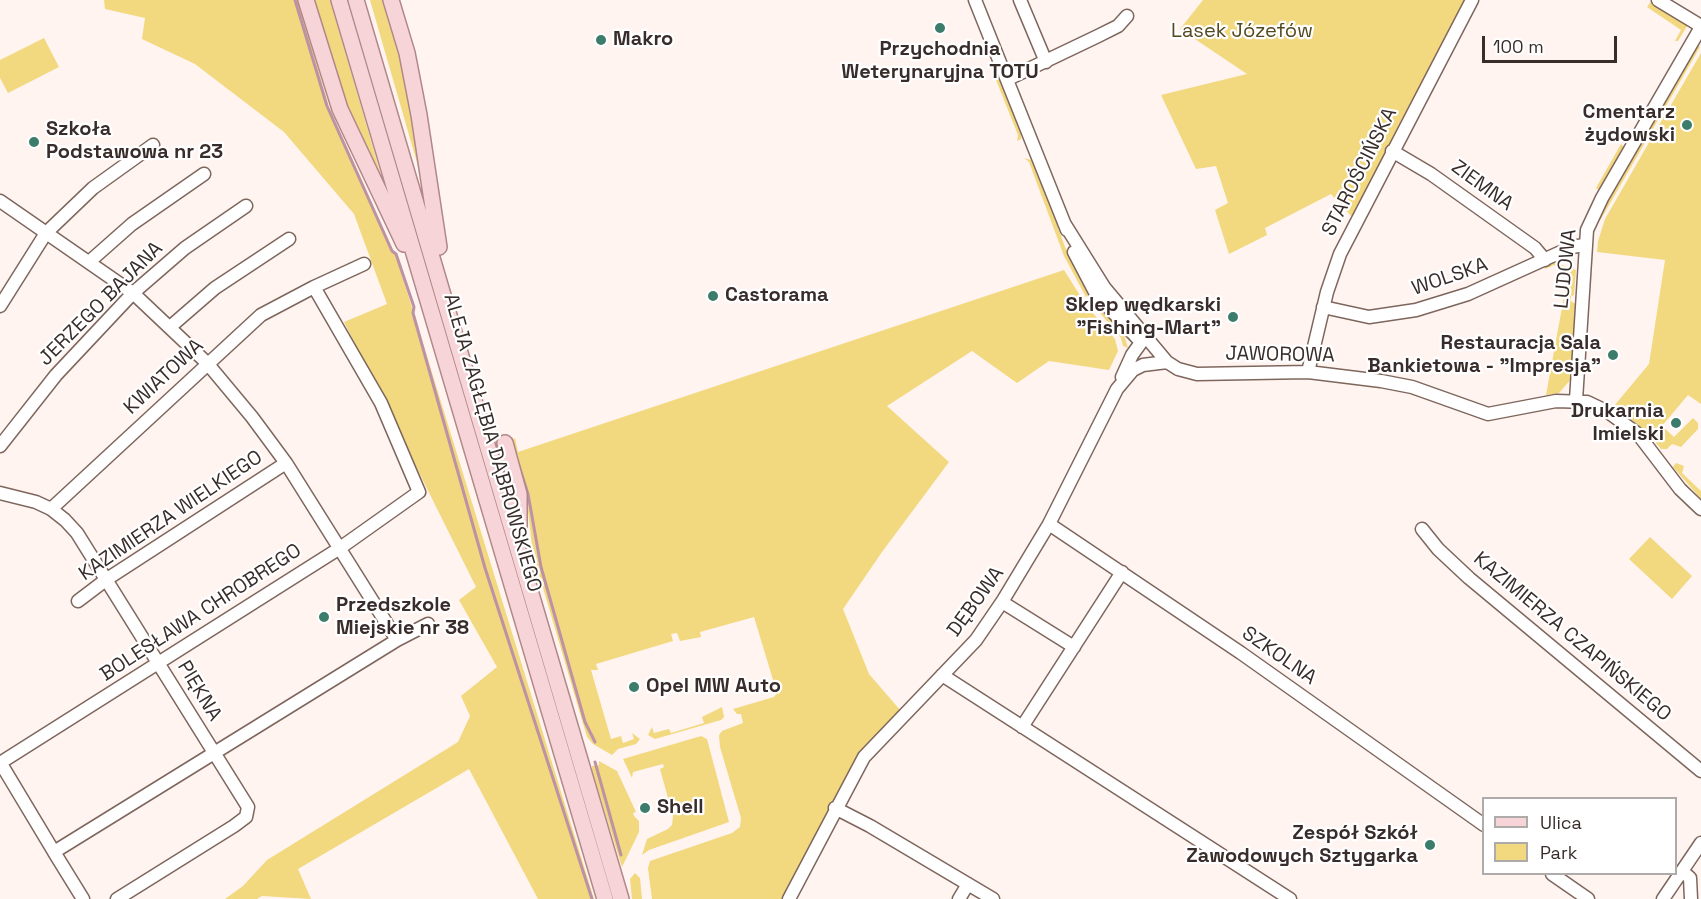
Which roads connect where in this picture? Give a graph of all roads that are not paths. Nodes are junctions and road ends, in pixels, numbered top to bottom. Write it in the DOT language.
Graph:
graph roads {
  1 [pos="306,0"];
  2 [pos="339,0"];
  3 [pos="356,0"];
  4 [pos="391,0"];
  5 [pos="975,0"];
  6 [pos="1020,0"];
  7 [pos="1472,0"];
  8 [pos="1658,0"];
  9 [pos="1127,16"];
  10 [pos="1701,27"];
  11 [pos="1046,62"];
  12 [pos="1008,79"];
  13 [pos="153,145"];
  14 [pos="1392,151"];
  15 [pos="204,174"];
  16 [pos="0,201"];
  17 [pos="246,206"];
  18 [pos="46,233"];
  19 [pos="289,239"];
  20 [pos="1584,245"];
  21 [pos="1545,260"];
  22 [pos="89,262"];
  23 [pos="364,264"];
  24 [pos="424,285"];
  25 [pos="314,287"];
  26 [pos="133,293"];
  27 [pos="445,298"];
  28 [pos="0,306"];
  29 [pos="1323,307"];
  30 [pos="170,327"];
  31 [pos="1143,339"];
  32 [pos="1167,362"];
  33 [pos="207,363"];
  34 [pos="1308,372"];
  35 [pos="1117,389"];
  36 [pos="1576,400"];
  37 [pos="506,443"];
  38 [pos="0,446"];
  39 [pos="285,463"];
  40 [pos="0,493"];
  41 [pos="51,509"];
  42 [pos="1701,509"];
  43 [pos="1049,524"];
  44 [pos="1422,529"];
  45 [pos="340,548"];
  46 [pos="518,549"];
  47 [pos="1122,572"];
  48 [pos="107,579"];
  49 [pos="78,601"];
  50 [pos="1002,602"];
  51 [pos="428,624"];
  52 [pos="397,640"];
  53 [pos="1074,646"];
  54 [pos="159,663"];
  55 [pos="942,675"];
  56 [pos="1022,727"];
  57 [pos="214,753"];
  58 [pos="0,763"];
  59 [pos="1701,771"];
  60 [pos="835,808"];
  61 [pos="1482,824"];
  62 [pos="1701,843"];
  63 [pos="54,852"];
  64 [pos="1682,871"];
  65 [pos="1555,875"];
  66 [pos="968,884"];
  67 [pos="83,899"];
  68 [pos="117,899"];
  69 [pos="605,899"];
  70 [pos="621,899"];
  71 [pos="789,899"];
  72 [pos="959,899"];
  73 [pos="993,899"];
  74 [pos="1290,899"];
  75 [pos="1588,899"];
  76 [pos="1663,899"];
  77 [pos="1691,899"];
  1 -- 24 [label="main road"];
  2 -- 24 [label="main road, ALEJA ZAGŁĘBIA DĄBROWSKIEGO"];
  3 -- 27 [label="main road, ALEJA ZAGŁĘBIA DĄBROWSKIEGO"];
  4 -- 27 [label="main road"];
  5 -- 12 [label="street, JAWOROWA"];
  6 -- 11 [label="street"];
  7 -- 14 [label="street, STAROŚCIŃSKA"];
  8 -- 10 [label="street"];
  9 -- 11 [label="street"];
  10 -- 20 [label="street, LUDOWA"];
  11 -- 12 [label="street"];
  12 -- 31 [label="street, JAWOROWA"];
  13 -- 18 [label="street"];
  14 -- 21 [label="street, ZIEMNA"];
  14 -- 29 [label="street, STAROŚCIŃSKA"];
  15 -- 22 [label="street"];
  16 -- 18 [label="street"];
  17 -- 26 [label="street, JERZEGO BAJANA"];
  18 -- 22 [label="street"];
  18 -- 28 [label="street"];
  19 -- 30 [label="street"];
  20 -- 21 [label="street, WOLSKA"];
  20 -- 36 [label="street, LUDOWA"];
  21 -- 29 [label="street, WOLSKA"];
  22 -- 26 [label="street"];
  23 -- 25 [label="street, KWIATOWA"];
  24 -- 69 [label="main road, ALEJA ZAGŁĘBIA DĄBROWSKIEGO"];
  25 -- 33 [label="street, KWIATOWA"];
  25 -- 45 [label="street, BOLESŁAWA CHROBREGO"];
  26 -- 30 [label="street"];
  26 -- 38 [label="street, JERZEGO BAJANA"];
  27 -- 46 [label="main road, ALEJA ZAGŁĘBIA DĄBROWSKIEGO"];
  29 -- 34 [label="street, STAROŚCIŃSKA"];
  30 -- 33 [label="street"];
  31 -- 32 [label="street, JAWOROWA"];
  31 -- 35 [label="street"];
  32 -- 34 [label="street, JAWOROWA"];
  32 -- 35 [label="street, DĘBOWA"];
  33 -- 39 [label="street"];
  33 -- 41 [label="street, KWIATOWA"];
  34 -- 36 [label="street, JAWOROWA"];
  35 -- 43 [label="street, DĘBOWA"];
  36 -- 42 [label="street, JAWOROWA"];
  37 -- 46 [label="main road"];
  39 -- 45 [label="street"];
  39 -- 48 [label="street, KAZIMIERZA WIELKIEGO"];
  40 -- 41 [label="street, PIĘKNA"];
  41 -- 48 [label="street, PIĘKNA"];
  43 -- 47 [label="street, SZKOLNA"];
  43 -- 50 [label="street, DĘBOWA"];
  44 -- 59 [label="street, KAZIMIERZA CZAPIŃSKIEGO"];
  45 -- 52 [label="street"];
  45 -- 54 [label="street, BOLESŁAWA CHROBREGO"];
  46 -- 70 [label="main road, ALEJA ZAGŁĘBIA DĄBROWSKIEGO"];
  47 -- 53 [label="street"];
  47 -- 61 [label="street, SZKOLNA"];
  48 -- 49 [label="street, KAZIMIERZA WIELKIEGO"];
  48 -- 54 [label="street, PIĘKNA"];
  50 -- 53 [label="street"];
  50 -- 55 [label="street, DĘBOWA"];
  51 -- 52 [label="street"];
  52 -- 57 [label="street"];
  53 -- 56 [label="street"];
  54 -- 57 [label="street, PIĘKNA"];
  54 -- 58 [label="street, BOLESŁAWA CHROBREGO"];
  55 -- 56 [label="street"];
  55 -- 60 [label="street, DĘBOWA"];
  56 -- 74 [label="street"];
  57 -- 63 [label="street"];
  57 -- 68 [label="street, PIĘKNA"];
  58 -- 63 [label="street"];
  60 -- 66 [label="street"];
  60 -- 71 [label="street, DĘBOWA"];
  62 -- 64 [label="street"];
  63 -- 67 [label="street"];
  64 -- 76 [label="street"];
  64 -- 77 [label="street"];
  65 -- 75 [label="street"];
  66 -- 72 [label="street"];
  66 -- 73 [label="street"];
}
